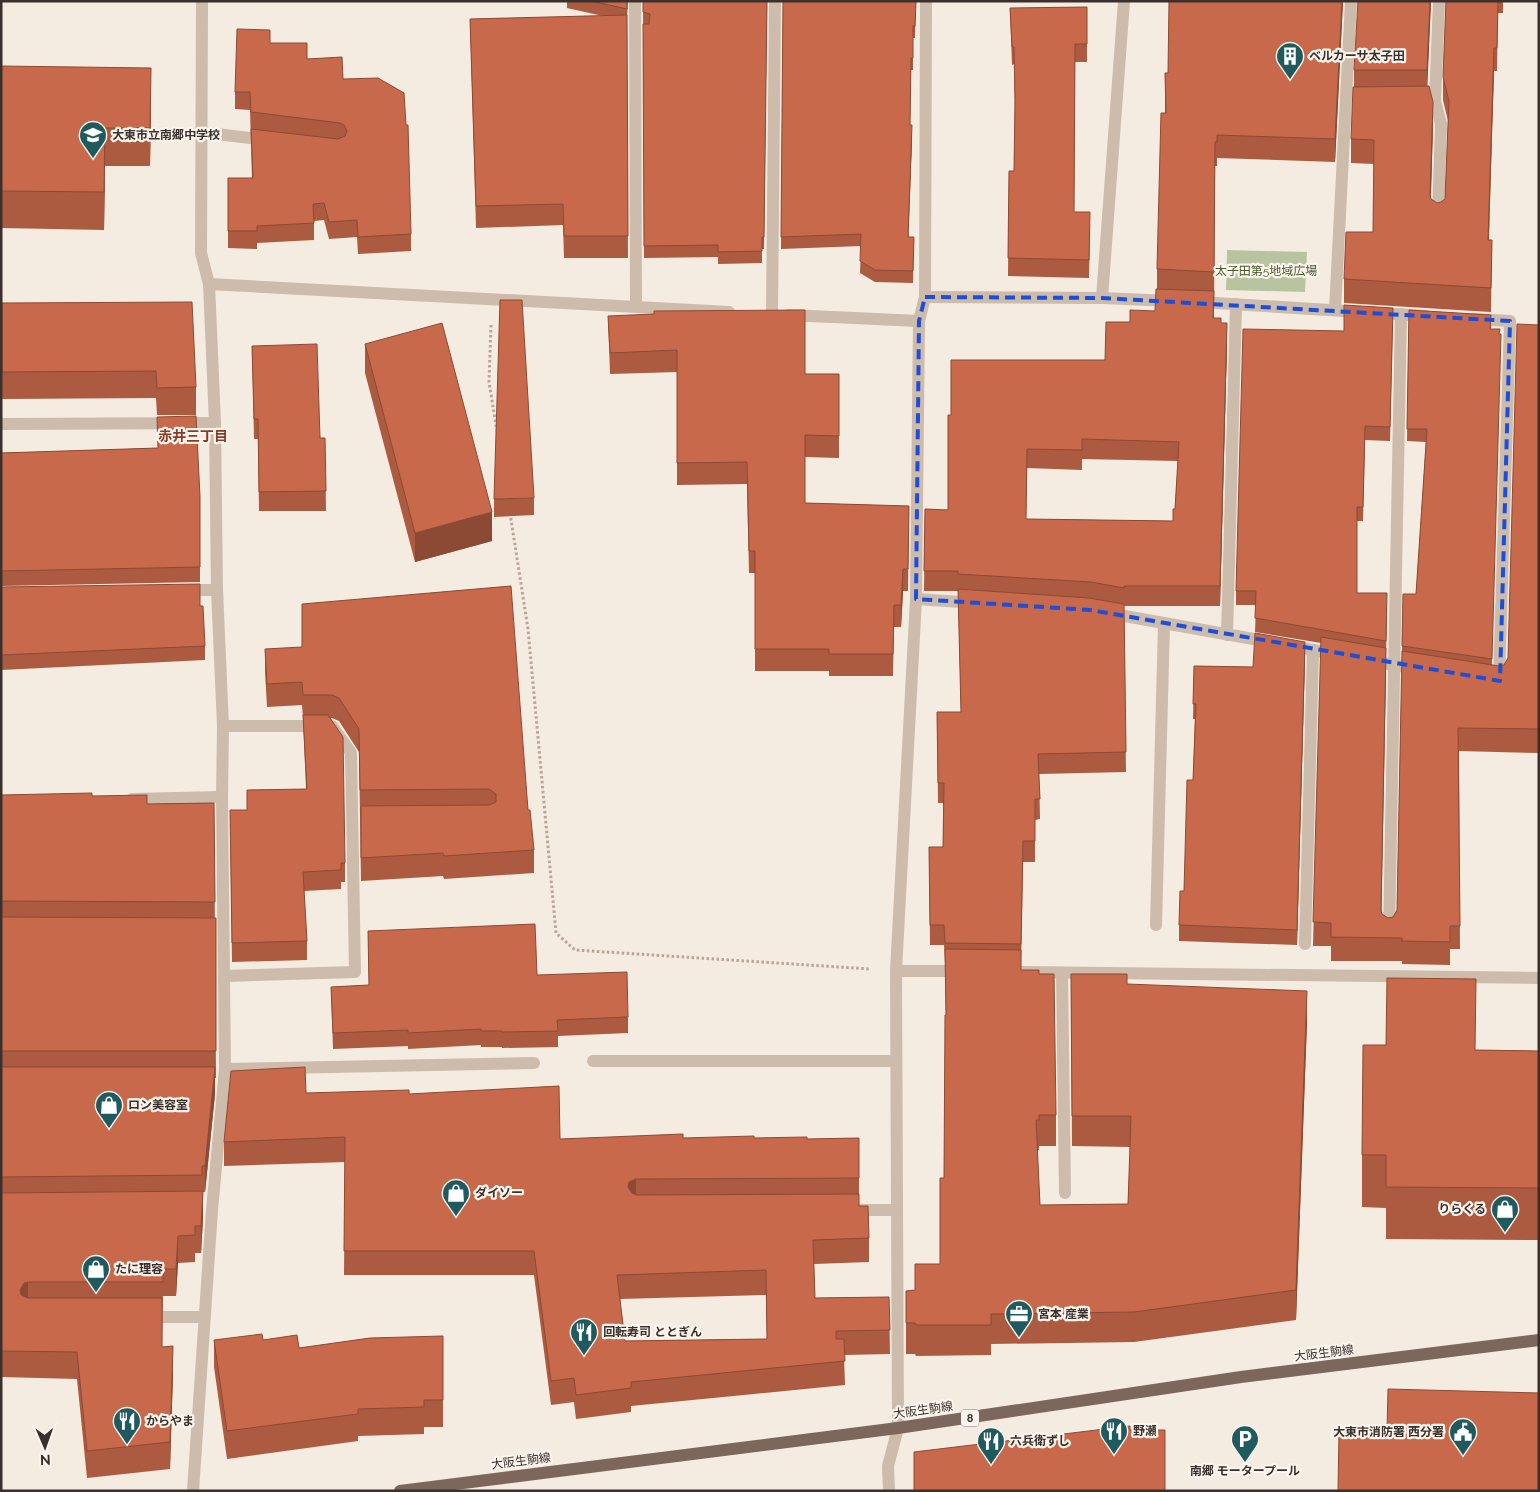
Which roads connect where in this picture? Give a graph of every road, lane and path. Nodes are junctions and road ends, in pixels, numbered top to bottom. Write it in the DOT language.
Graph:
graph roads {
  1 [pos="202,1"];
  2 [pos="635,1"];
  3 [pos="774,1"];
  4 [pos="926,1"];
  5 [pos="1124,1"];
  6 [pos="1351,1"];
  7 [pos="1439,1"];
  8 [pos="1405,101"];
  9 [pos="1435,101"];
  10 [pos="200,132"];
  11 [pos="280,141"];
  12 [pos="1438,218"];
  13 [pos="209,284"];
  14 [pos="925,297"];
  15 [pos="1102,298"];
  16 [pos="492,299"];
  17 [pos="1236,304"];
  18 [pos="636,306"];
  19 [pos="1335,310"];
  20 [pos="743,312"];
  21 [pos="1401,314"];
  22 [pos="1440,317"];
  23 [pos="1460,318"];
  24 [pos="919,320"];
  25 [pos="215,423"];
  26 [pos="1,424"];
  27 [pos="497,432"];
  28 [pos="509,510"];
  29 [pos="218,590"];
  30 [pos="168,591"];
  31 [pos="916,599"];
  32 [pos="993,604"];
  33 [pos="1099,612"];
  34 [pos="1164,624"];
  35 [pos="1227,635"];
  36 [pos="1313,650"];
  37 [pos="1394,665"];
  38 [pos="1433,671"];
  39 [pos="1491,680"];
  40 [pos="223,726"];
  41 [pos="222,797"];
  42 [pos="116,800"];
  43 [pos="1156,925"];
  44 [pos="1389,933"];
  45 [pos="1305,944"];
  46 [pos="896,971"];
  47 [pos="974,972"];
  48 [pos="1013,972"];
  49 [pos="1062,972"];
  50 [pos="225,976"];
  51 [pos="1539,978"];
  52 [pos="593,1061"];
  53 [pos="896,1061"];
  54 [pos="534,1063"];
  55 [pos="225,1069"];
  56 [pos="1065,1193"];
  57 [pos="839,1210"];
  58 [pos="897,1210"];
  59 [pos="136,1317"];
  60 [pos="205,1317"];
  61 [pos="1539,1340"];
  62 [pos="898,1428"];
  63 [pos="193,1491"];
  64 [pos="400,1491"];
  65 [pos="889,1491"];
  1 -- 10 [label="street"];
  2 -- 18 [label="street"];
  3 -- 24 [label="street"];
  4 -- 14 [label="street"];
  5 -- 15 [label="street"];
  6 -- 19 [label="street"];
  7 -- 9 [label="street"];
  8 -- 9 [label="street"];
  9 -- 12 [label="street"];
  10 -- 11 [label="street"];
  10 -- 13 [label="street"];
  13 -- 16 [label="street"];
  13 -- 25 [label="street"];
  14 -- 15 [label="street"];
  14 -- 24 [label="street"];
  15 -- 17 [label="street"];
  16 -- 18 [label="street"];
  16 -- 27 [label="path"];
  17 -- 19 [label="street"];
  17 -- 35 [label="street"];
  18 -- 20 [label="street"];
  19 -- 21 [label="street"];
  21 -- 22 [label="street"];
  21 -- 37 [label="street"];
  23 -- 39 [label="street"];
  24 -- 31 [label="street"];
  25 -- 26 [label="street"];
  25 -- 29 [label="street"];
  28 -- 46 [label="path"];
  29 -- 30 [label="street"];
  29 -- 40 [label="street"];
  31 -- 32 [label="street"];
  31 -- 46 [label="street"];
  33 -- 34 [label="street"];
  34 -- 35 [label="street"];
  34 -- 43 [label="street"];
  35 -- 36 [label="street"];
  36 -- 37 [label="street"];
  36 -- 45 [label="street"];
  37 -- 38 [label="street"];
  37 -- 44 [label="street"];
  40 -- 41 [label="street"];
  40 -- 50 [label="street"];
  41 -- 42 [label="street"];
  41 -- 50 [label="street"];
  46 -- 47 [label="street"];
  46 -- 53 [label="street"];
  48 -- 49 [label="street"];
  49 -- 51 [label="street"];
  49 -- 56 [label="street"];
  50 -- 55 [label="street"];
  52 -- 53 [label="street"];
  53 -- 58 [label="street"];
  54 -- 55 [label="street"];
  55 -- 60 [label="street"];
  57 -- 58 [label="street"];
  58 -- 62 [label="street"];
  59 -- 60 [label="street"];
  60 -- 63 [label="street"];
  61 -- 62 [label="main road, 大阪生駒線 / 8"];
  62 -- 64 [label="main road, 大阪生駒線 / 8"];
  62 -- 65 [label="street"];
}
